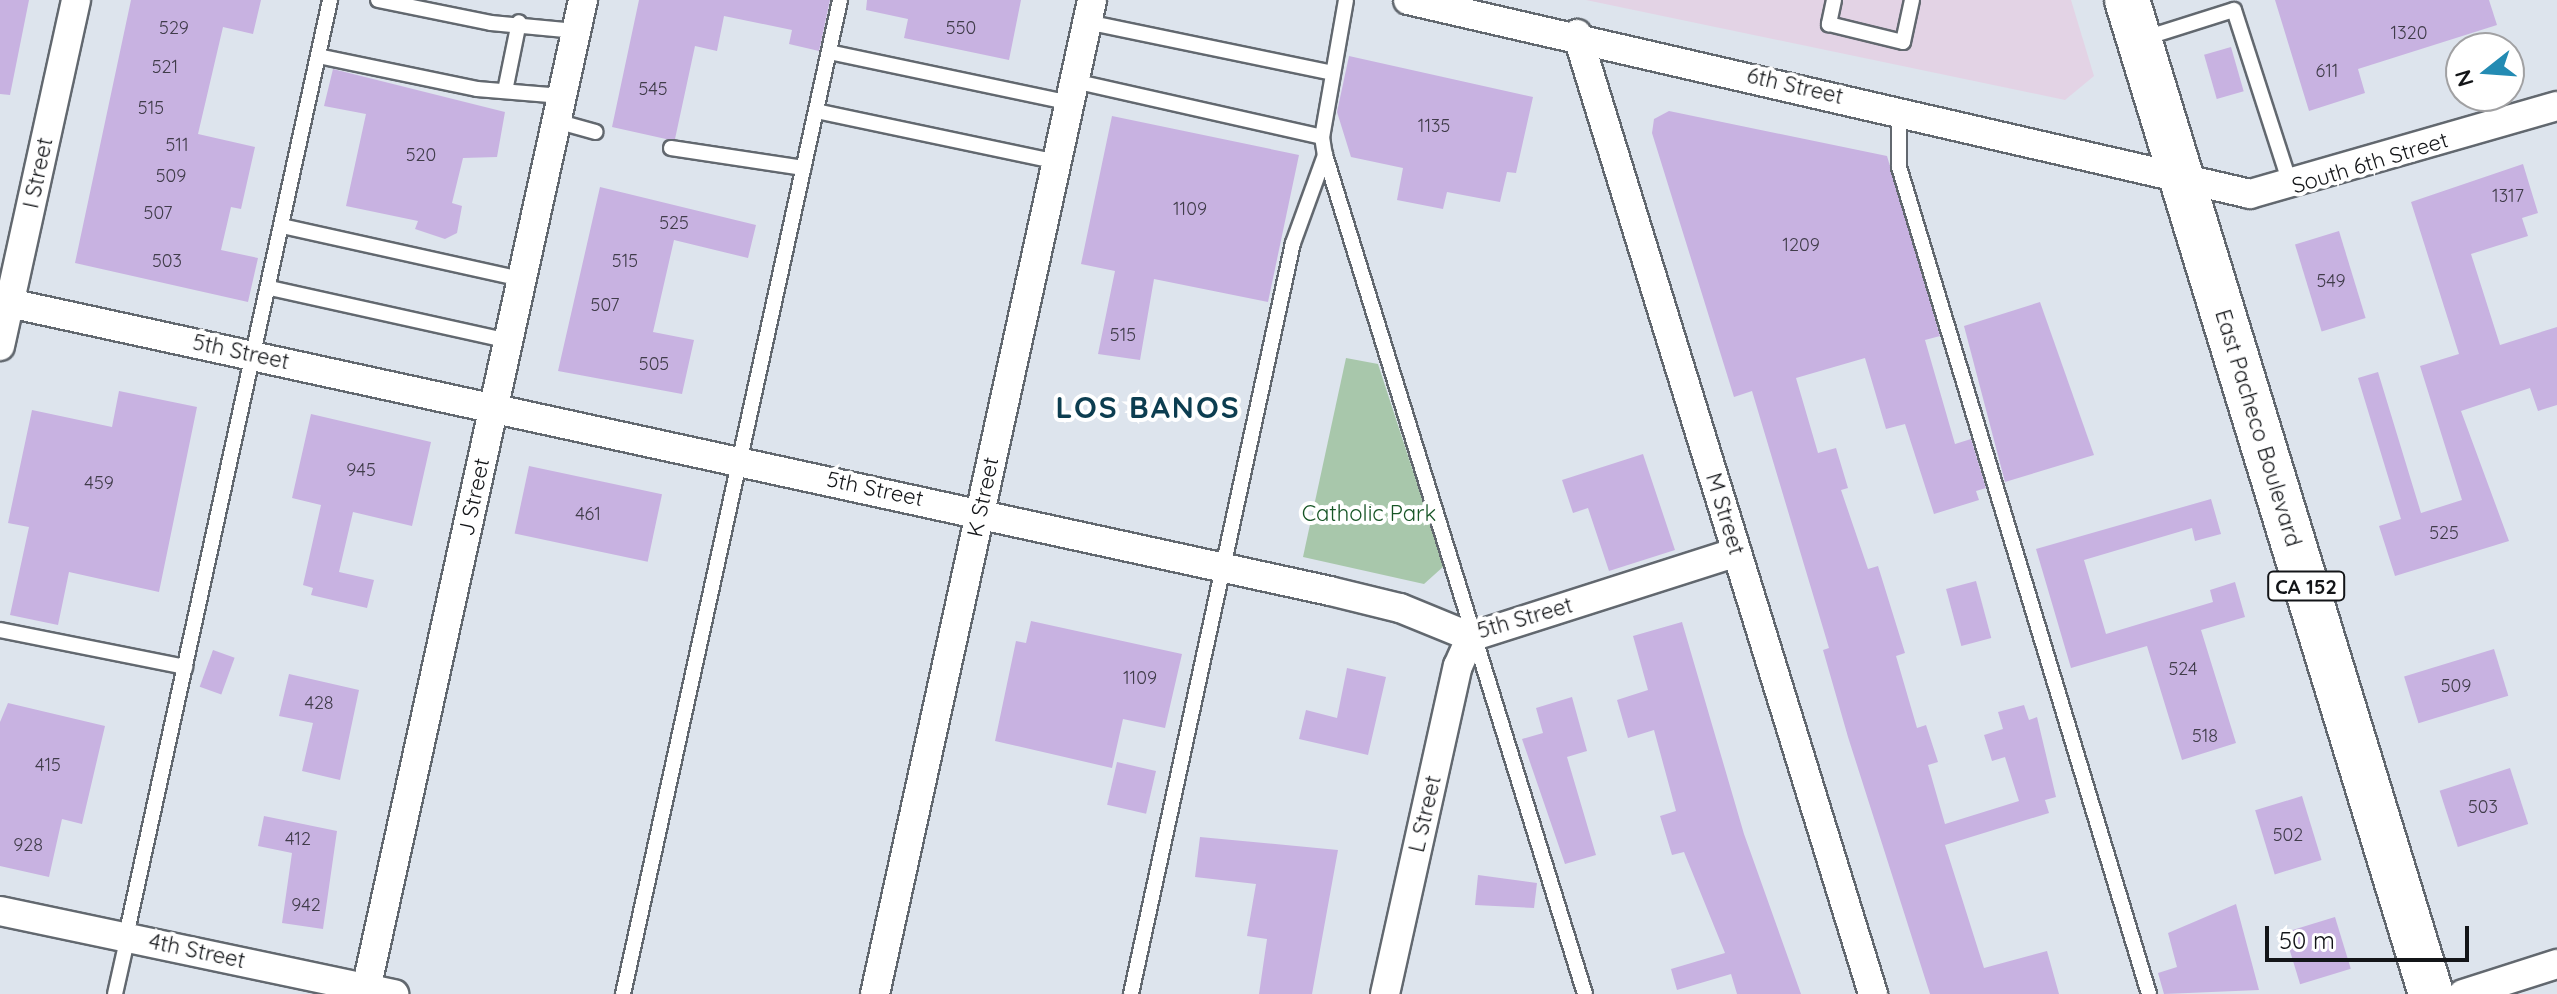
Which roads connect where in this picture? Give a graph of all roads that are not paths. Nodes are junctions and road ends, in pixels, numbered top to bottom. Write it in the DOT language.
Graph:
graph roads {
  1 [pos="76,0"];
  2 [pos="330,0"];
  3 [pos="378,0"];
  4 [pos="583,0"];
  5 [pos="840,0"];
  6 [pos="1346,0"];
  7 [pos="1408,0"];
  8 [pos="1834,0"];
  9 [pos="1912,0"];
  10 [pos="1089,11"];
  11 [pos="2133,20"];
  12 [pos="519,22"];
  13 [pos="576,31"];
  14 [pos="1577,34"];
  15 [pos="829,52"];
  16 [pos="318,56"];
  17 [pos="1333,73"];
  18 [pos="506,86"];
  19 [pos="1072,92"];
  20 [pos="2557,106"];
  21 [pos="559,109"];
  22 [pos="816,111"];
  23 [pos="1899,111"];
  24 [pos="596,132"];
  25 [pos="1322,137"];
  26 [pos="671,148"];
  27 [pos="1325,155"];
  28 [pos="1057,162"];
  29 [pos="804,168"];
  30 [pos="2182,178"];
  31 [pos="2291,187"];
  32 [pos="282,226"];
  33 [pos="522,279"];
  34 [pos="270,288"];
  35 [pos="5,302"];
  36 [pos="509,341"];
  37 [pos="0,346"];
  38 [pos="256,355"];
  39 [pos="494,407"];
  40 [pos="740,460"];
  41 [pos="980,512"];
  42 [pos="1737,552"];
  43 [pos="1224,567"];
  44 [pos="0,630"];
  45 [pos="1471,637"];
  46 [pos="185,667"];
  47 [pos="0,911"];
  48 [pos="127,936"];
  49 [pos="2557,964"];
  50 [pos="365,991"];
  51 [pos="115,994"];
  52 [pos="394,994"];
  53 [pos="623,994"];
  54 [pos="875,994"];
  55 [pos="1131,994"];
  56 [pos="1385,994"];
  57 [pos="1585,994"];
  58 [pos="1873,994"];
  59 [pos="2149,994"];
  60 [pos="2431,994"];
  61 [pos="2463,994"];
  1 -- 35 [label="street, I Street"];
  2 -- 16 [label="lane"];
  3 -- 12 [label="lane"];
  4 -- 13 [label="street, J Street"];
  5 -- 15 [label="lane"];
  6 -- 17 [label="lane"];
  7 -- 14 [label="street, 6th Street"];
  8 -- 9 [label="lane"];
  10 -- 17 [label="lane"];
  10 -- 19 [label="street, K Street"];
  11 -- 30 [label="highway, East Pacheco Boulevard / CA 152"];
  11 -- 31 [label="lane"];
  12 -- 13 [label="lane"];
  12 -- 18 [label="lane"];
  13 -- 21 [label="street, J Street"];
  14 -- 23 [label="street, 6th Street"];
  14 -- 42 [label="street, M Street"];
  15 -- 19 [label="lane"];
  15 -- 22 [label="lane"];
  16 -- 18 [label="lane"];
  16 -- 32 [label="lane"];
  17 -- 25 [label="lane"];
  18 -- 21 [label="lane"];
  19 -- 25 [label="lane"];
  19 -- 28 [label="street, K Street"];
  20 -- 31 [label="street, South 6th Street"];
  21 -- 24 [label="lane"];
  21 -- 33 [label="street, J Street"];
  22 -- 28 [label="lane"];
  22 -- 29 [label="lane"];
  23 -- 30 [label="street, 6th Street"];
  23 -- 59 [label="lane"];
  25 -- 27 [label="lane"];
  26 -- 29 [label="lane"];
  27 -- 43 [label="lane"];
  27 -- 45 [label="lane"];
  28 -- 41 [label="street, K Street"];
  29 -- 40 [label="lane"];
  30 -- 31 [label="street, South 6th Street"];
  30 -- 60 [label="highway, East Pacheco Boulevard / CA 152"];
  32 -- 33 [label="lane"];
  32 -- 34 [label="lane"];
  33 -- 36 [label="street, J Street"];
  34 -- 36 [label="lane"];
  34 -- 38 [label="lane"];
  35 -- 37 [label="street, I Street"];
  35 -- 38 [label="street, 5th Street"];
  36 -- 39 [label="street, J Street"];
  38 -- 39 [label="street, 5th Street"];
  38 -- 46 [label="lane"];
  39 -- 40 [label="street, 5th Street"];
  39 -- 50 [label="street, J Street"];
  40 -- 41 [label="street, 5th Street"];
  40 -- 53 [label="lane"];
  41 -- 43 [label="street, 5th Street"];
  41 -- 54 [label="street, K Street"];
  42 -- 45 [label="street, 5th Street"];
  42 -- 58 [label="street, M Street"];
  43 -- 45 [label="street, 5th Street"];
  43 -- 55 [label="lane"];
  44 -- 46 [label="lane"];
  45 -- 56 [label="street, L Street"];
  45 -- 57 [label="lane"];
  46 -- 48 [label="lane"];
  47 -- 48 [label="street, 4th Street"];
  48 -- 50 [label="street, 4th Street"];
  48 -- 51 [label="lane"];
  49 -- 61 [label="street"];
  50 -- 52 [label="street, 4th Street"];
}
